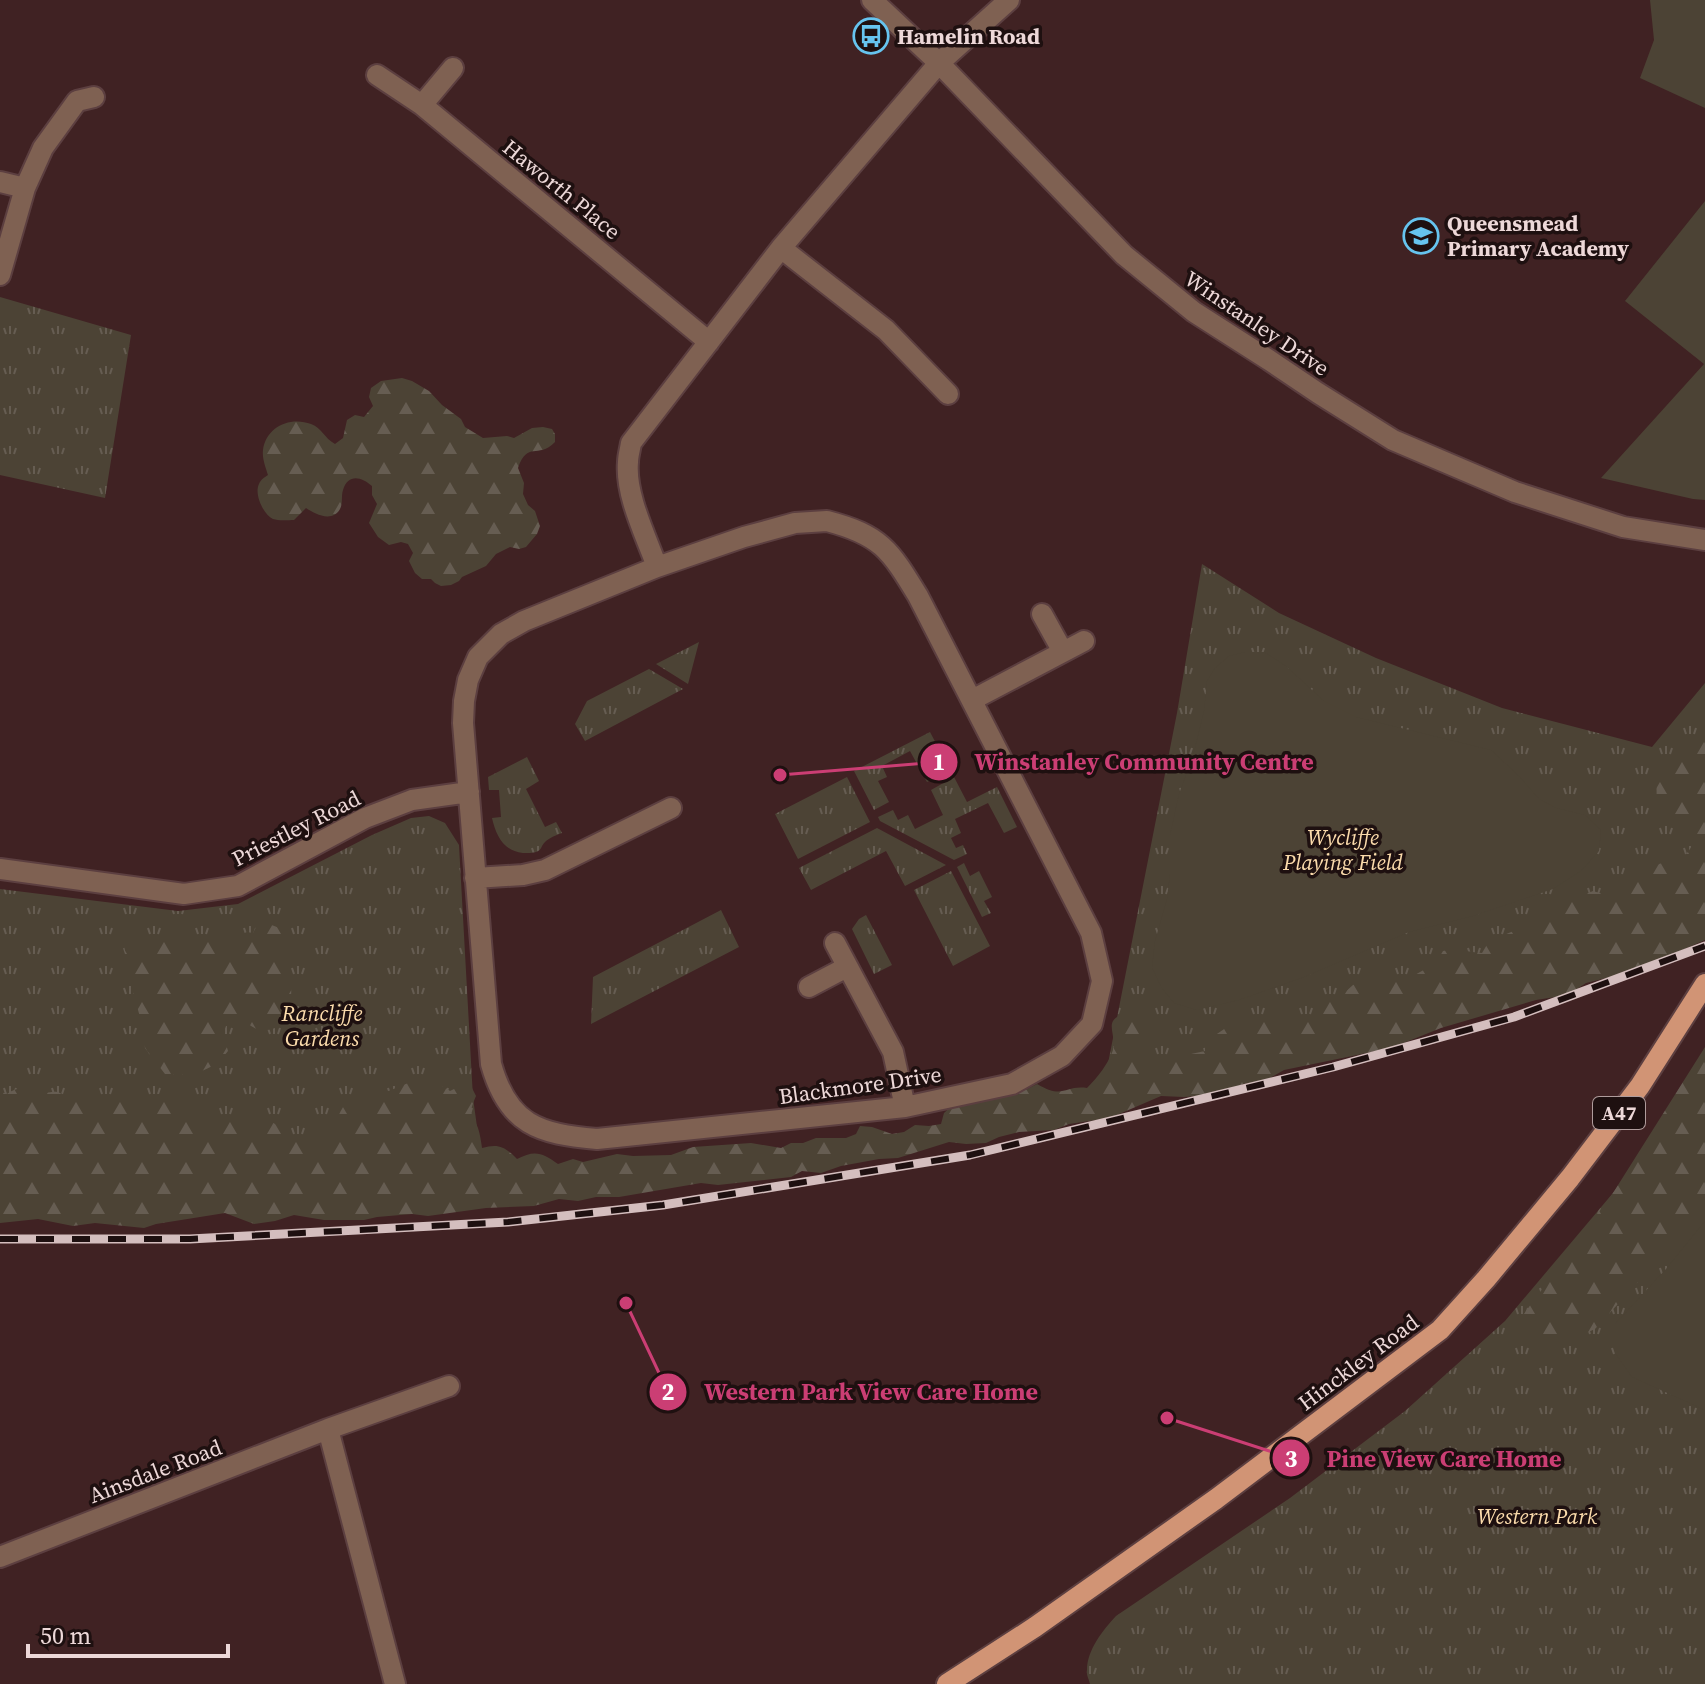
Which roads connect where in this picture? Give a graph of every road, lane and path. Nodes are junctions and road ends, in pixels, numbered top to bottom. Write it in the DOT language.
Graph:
graph roads {
  1 [pos="872,0"];
  2 [pos="1009,0"];
  3 [pos="939,63"];
  4 [pos="453,68"];
  5 [pos="377,75"];
  6 [pos="94,97"];
  7 [pos="422,105"];
  8 [pos="0,182"];
  9 [pos="25,188"];
  10 [pos="781,248"];
  11 [pos="0,275"];
  12 [pos="709,342"];
  13 [pos="948,394"];
  14 [pos="1705,540"];
  15 [pos="657,567"];
  16 [pos="1042,614"];
  17 [pos="1084,641"];
  18 [pos="1063,652"];
  19 [pos="972,700"];
  20 [pos="469,792"];
  21 [pos="671,808"];
  22 [pos="0,869"];
  23 [pos="475,878"];
  24 [pos="835,943"];
  25 [pos="847,967"];
  26 [pos="809,987"];
  27 [pos="1703,987"];
  28 [pos="905,1107"];
  29 [pos="449,1386"];
  30 [pos="328,1429"];
  31 [pos="0,1557"];
  32 [pos="395,1684"];
  33 [pos="947,1684"];
  1 -- 3 [label="street, Winstanley Drive"];
  2 -- 3 [label="street"];
  3 -- 10 [label="street"];
  3 -- 14 [label="street, Winstanley Drive"];
  4 -- 7 [label="street"];
  5 -- 7 [label="street, Haworth Place"];
  6 -- 9 [label="street"];
  7 -- 12 [label="street, Haworth Place"];
  8 -- 9 [label="street"];
  9 -- 11 [label="street"];
  10 -- 12 [label="street"];
  10 -- 13 [label="street"];
  12 -- 15 [label="street"];
  15 -- 19 [label="street, Blackmore Drive"];
  15 -- 20 [label="street, Blackmore Drive"];
  16 -- 18 [label="street"];
  17 -- 18 [label="street"];
  18 -- 19 [label="street"];
  19 -- 28 [label="street, Blackmore Drive"];
  20 -- 22 [label="street, Priestley Road"];
  20 -- 23 [label="street, Blackmore Drive"];
  21 -- 23 [label="street"];
  23 -- 28 [label="street, Blackmore Drive"];
  24 -- 25 [label="street"];
  25 -- 26 [label="street"];
  25 -- 28 [label="street"];
  27 -- 33 [label="main road, Hinckley Road / A47"];
  29 -- 30 [label="street, Ainsdale Road"];
  30 -- 31 [label="street, Ainsdale Road"];
  30 -- 32 [label="street"];
}
